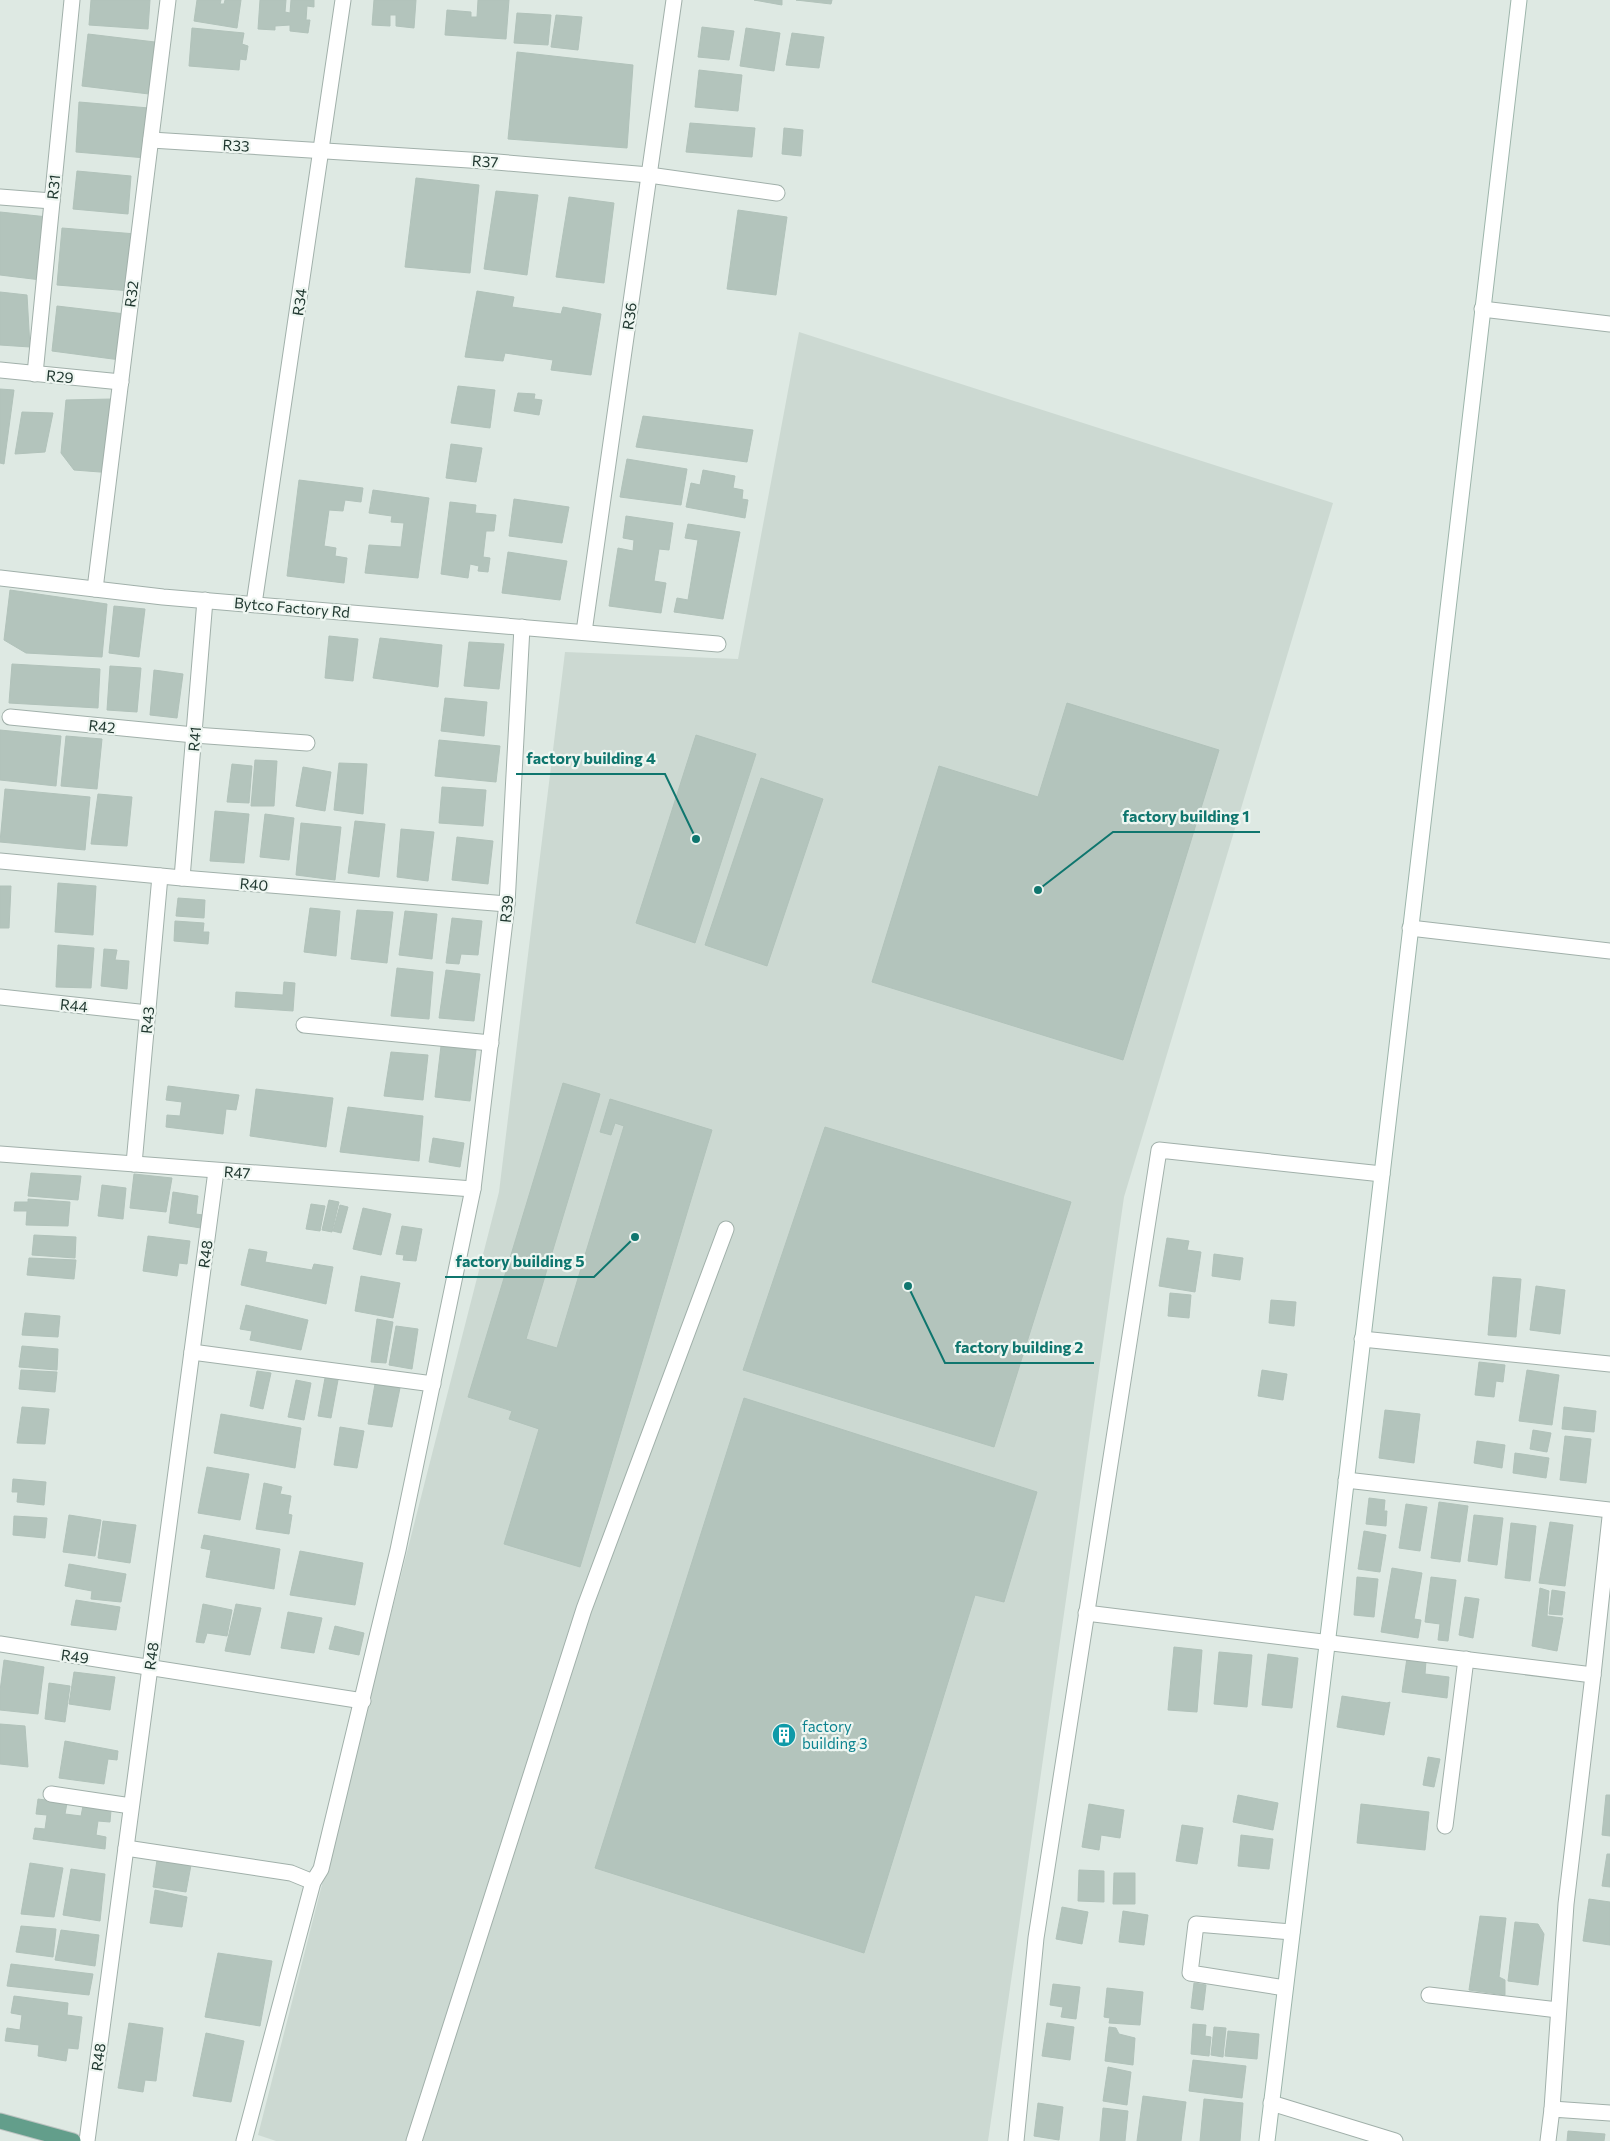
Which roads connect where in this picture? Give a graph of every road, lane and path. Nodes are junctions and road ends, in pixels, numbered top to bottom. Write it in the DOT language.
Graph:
graph roads {
  1 [pos="72,0"];
  2 [pos="168,0"];
  3 [pos="343,0"];
  4 [pos="674,0"];
  5 [pos="1519,0"];
  6 [pos="151,140"];
  7 [pos="321,150"];
  8 [pos="649,175"];
  9 [pos="777,193"];
  10 [pos="0,198"];
  11 [pos="52,201"];
  12 [pos="1482,309"];
  13 [pos="1610,324"];
  14 [pos="0,370"];
  15 [pos="34,374"];
  16 [pos="121,382"];
  17 [pos="0,578"];
  18 [pos="95,589"];
  19 [pos="205,600"];
  20 [pos="254,604"];
  21 [pos="522,627"];
  22 [pos="584,632"];
  23 [pos="718,644"];
  24 [pos="10,717"];
  25 [pos="194,735"];
  26 [pos="307,743"];
  27 [pos="0,860"];
  28 [pos="160,876"];
  29 [pos="182,878"];
  30 [pos="507,904"];
  31 [pos="1410,928"];
  32 [pos="1610,951"];
  33 [pos="0,997"];
  34 [pos="148,1012"];
  35 [pos="304,1025"];
  36 [pos="491,1042"];
  37 [pos="0,1154"];
  38 [pos="0,1160"];
  39 [pos="134,1164"];
  40 [pos="216,1170"];
  41 [pos="1382,1174"];
  42 [pos="474,1189"];
  43 [pos="726,1229"];
  44 [pos="1362,1339"];
  45 [pos="192,1352"];
  46 [pos="1610,1364"];
  47 [pos="433,1384"];
  48 [pos="1346,1480"];
  49 [pos="1610,1510"];
  50 [pos="1610,1517"];
  51 [pos="1086,1613"];
  52 [pos="1326,1642"];
  53 [pos="0,1644"];
  54 [pos="1466,1659"];
  55 [pos="150,1667"];
  56 [pos="1593,1675"];
  57 [pos="363,1700"];
  58 [pos="51,1794"];
  59 [pos="131,1806"];
  60 [pos="1445,1826"];
  61 [pos="126,1848"];
  62 [pos="313,1882"];
  63 [pos="1292,1932"];
  64 [pos="1285,1988"];
  65 [pos="1429,1995"];
  66 [pos="1558,2010"];
  67 [pos="1271,2103"];
  68 [pos="1552,2108"];
  69 [pos="1610,2112"];
  70 [pos="0,2122"];
  71 [pos="1377,2138"];
  72 [pos="73,2141"];
  73 [pos="87,2141"];
  74 [pos="244,2141"];
  75 [pos="414,2141"];
  76 [pos="1016,2141"];
  77 [pos="1267,2141"];
  78 [pos="1395,2141"];
  79 [pos="1548,2141"];
  1 -- 11 [label="street, R31"];
  2 -- 6 [label="street, R32"];
  3 -- 7 [label="street, R34"];
  4 -- 8 [label="street, R36"];
  5 -- 12 [label="street"];
  6 -- 7 [label="street, R33"];
  6 -- 16 [label="street, R32"];
  7 -- 8 [label="street, R37"];
  7 -- 20 [label="street, R34"];
  8 -- 9 [label="street, R37"];
  8 -- 22 [label="street, R36"];
  10 -- 11 [label="street"];
  11 -- 15 [label="street, R31"];
  12 -- 13 [label="street"];
  12 -- 31 [label="street"];
  14 -- 15 [label="street, R29"];
  15 -- 16 [label="street, R29"];
  16 -- 18 [label="street, R32"];
  17 -- 18 [label="street, Bytco Factory Rd"];
  18 -- 19 [label="street, Bytco Factory Rd"];
  19 -- 20 [label="street, Bytco Factory Rd"];
  19 -- 25 [label="street, R41"];
  20 -- 21 [label="street, Bytco Factory Rd"];
  21 -- 22 [label="street, Bytco Factory Rd"];
  21 -- 30 [label="street, R39"];
  22 -- 23 [label="street, Bytco Factory Rd"];
  24 -- 25 [label="street, R42"];
  25 -- 26 [label="street, R42"];
  25 -- 29 [label="street, R41"];
  27 -- 28 [label="street, R40"];
  28 -- 29 [label="street, R40"];
  28 -- 34 [label="street, R43"];
  29 -- 30 [label="street, R40"];
  30 -- 36 [label="street, R39"];
  31 -- 32 [label="street"];
  31 -- 41 [label="street"];
  33 -- 34 [label="street, R44"];
  34 -- 39 [label="street, R43"];
  35 -- 36 [label="street"];
  36 -- 42 [label="street, R39"];
  37 -- 38 [label="street"];
  37 -- 39 [label="street, R47"];
  39 -- 40 [label="street, R47"];
  40 -- 42 [label="street, R47"];
  40 -- 45 [label="street, R48"];
  41 -- 44 [label="street"];
  41 -- 51 [label="street"];
  42 -- 47 [label="street, R39"];
  43 -- 75 [label="street"];
  44 -- 46 [label="street"];
  44 -- 48 [label="street"];
  45 -- 47 [label="street"];
  45 -- 55 [label="street, R48"];
  47 -- 57 [label="street, R39"];
  48 -- 49 [label="street"];
  48 -- 52 [label="street"];
  50 -- 56 [label="street"];
  51 -- 52 [label="street"];
  51 -- 76 [label="street"];
  52 -- 54 [label="street"];
  52 -- 63 [label="street"];
  53 -- 55 [label="street, R49"];
  54 -- 56 [label="street"];
  54 -- 60 [label="street"];
  55 -- 57 [label="street, R49"];
  55 -- 59 [label="street, R48"];
  56 -- 66 [label="street"];
  57 -- 62 [label="street, R39"];
  58 -- 59 [label="street"];
  59 -- 61 [label="street, R48"];
  61 -- 62 [label="street"];
  61 -- 73 [label="street, R48"];
  62 -- 74 [label="street, R39"];
  63 -- 64 [label="street"];
  63 -- 64 [label="street"];
  64 -- 67 [label="street"];
  65 -- 66 [label="street"];
  66 -- 68 [label="street"];
  67 -- 71 [label="street"];
  67 -- 77 [label="street"];
  68 -- 69 [label="street"];
  68 -- 79 [label="street"];
  70 -- 72 [label="main road"];
  71 -- 78 [label="street"];
}
